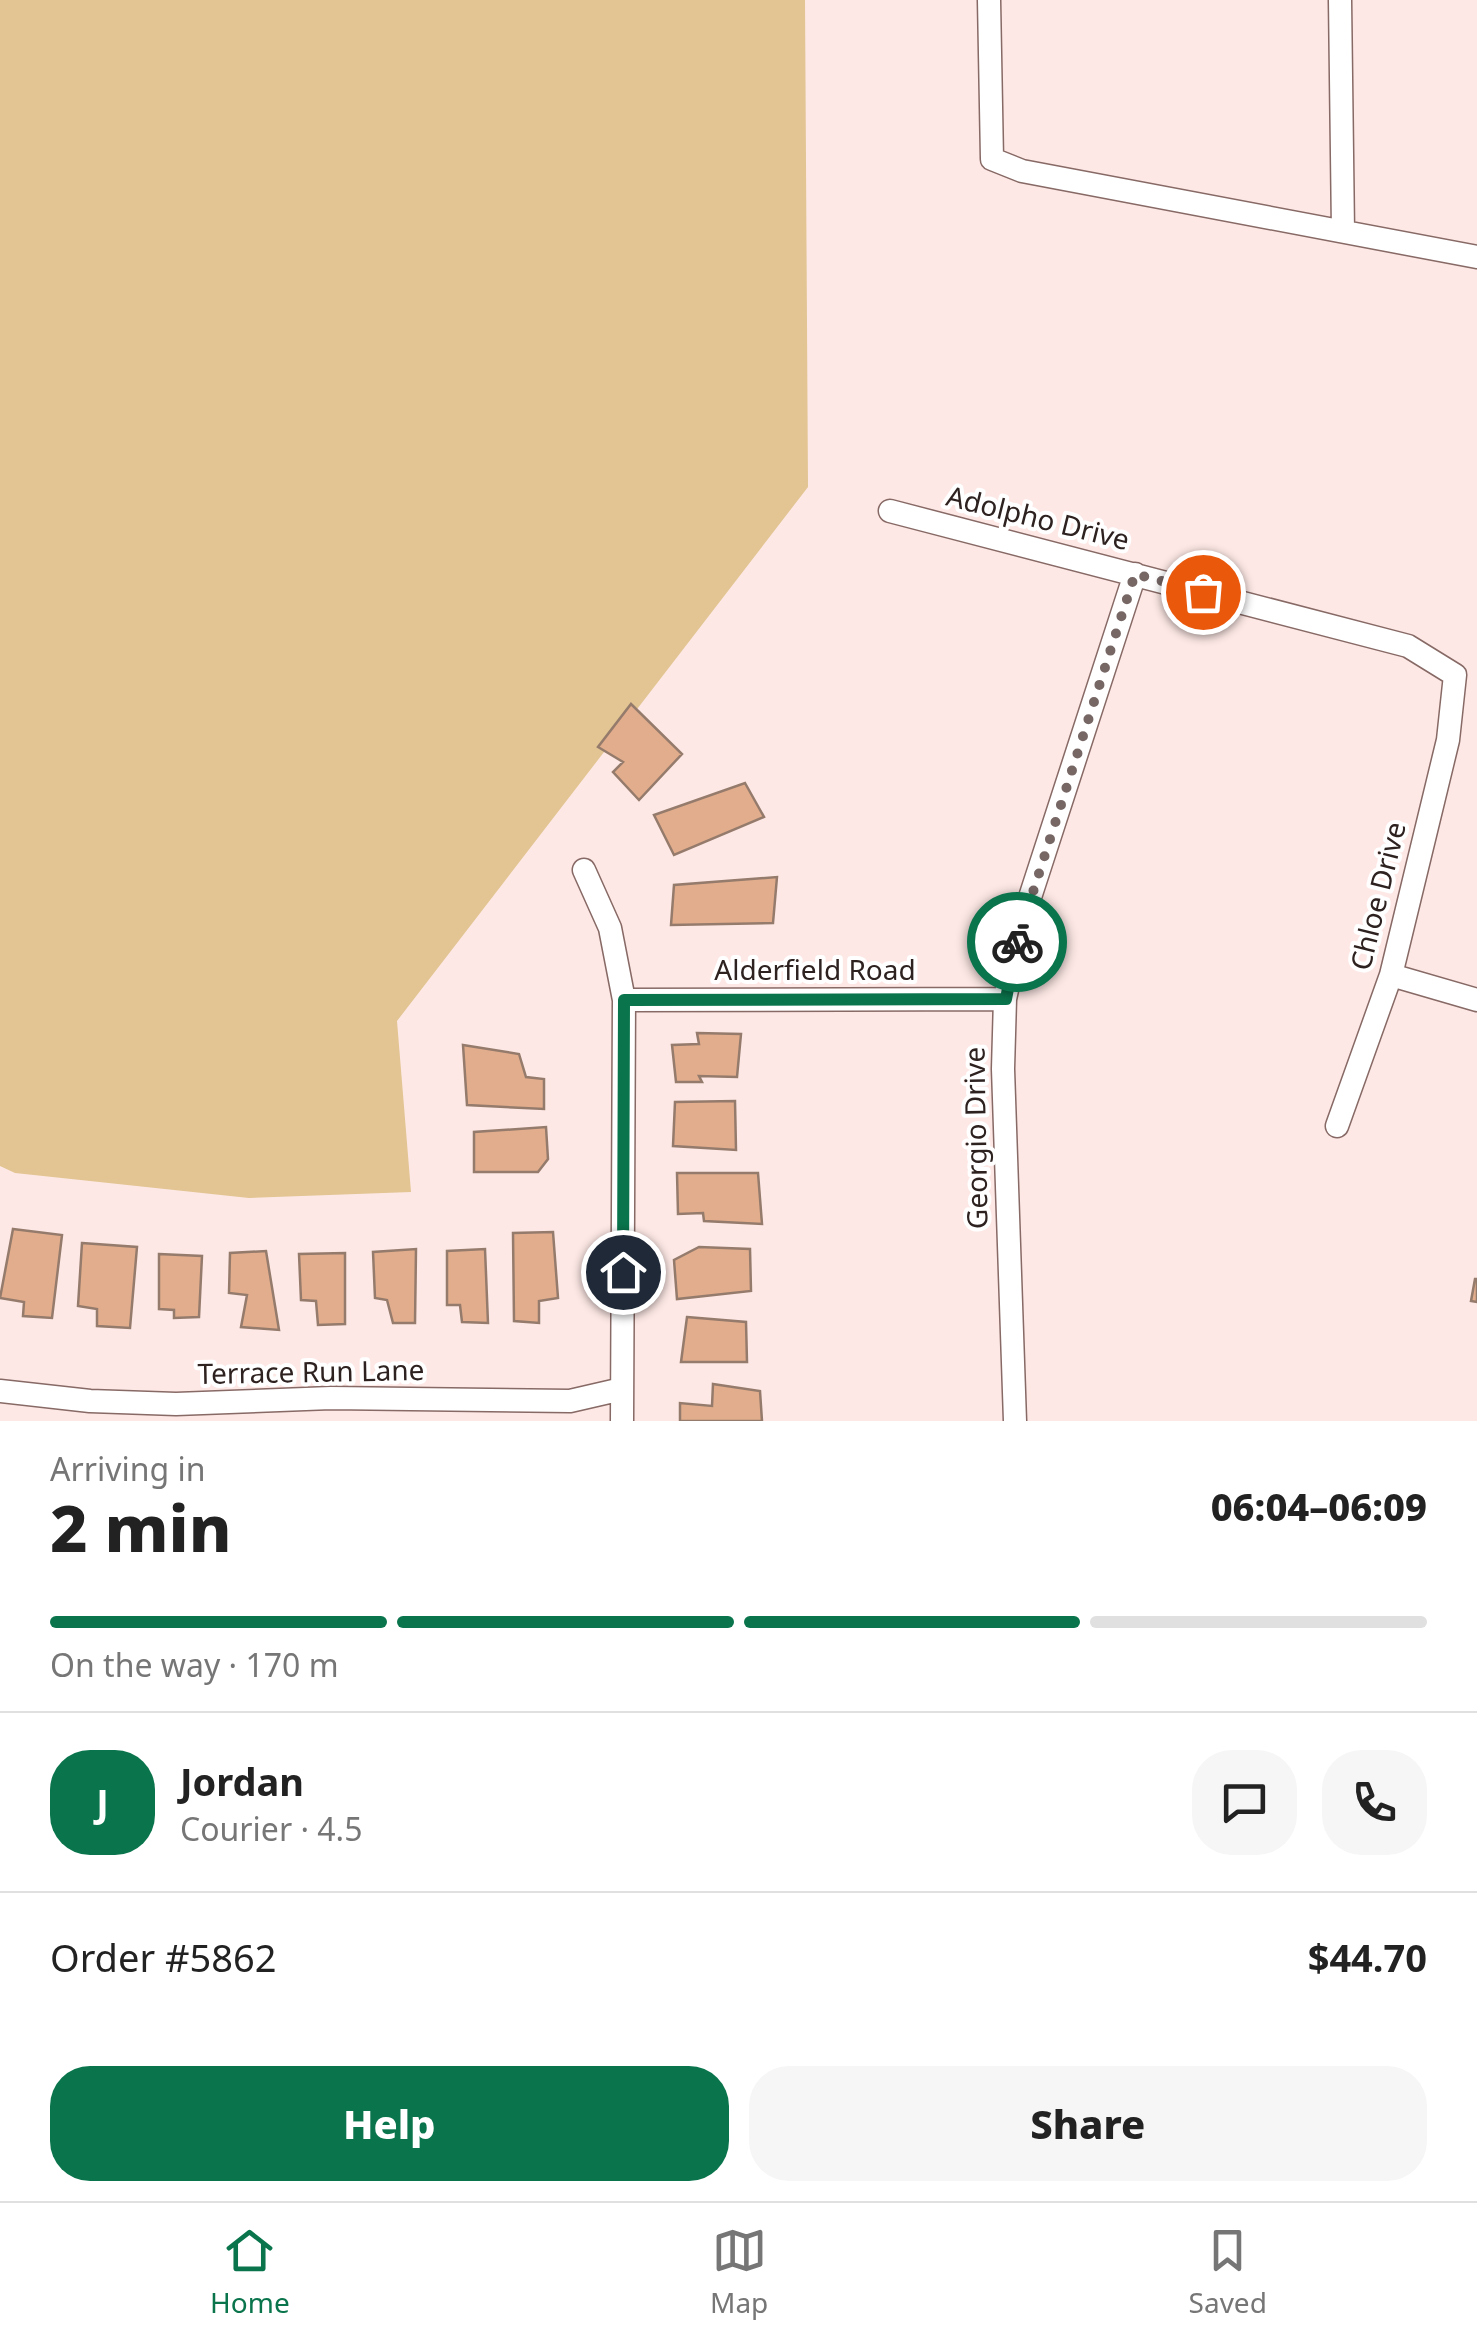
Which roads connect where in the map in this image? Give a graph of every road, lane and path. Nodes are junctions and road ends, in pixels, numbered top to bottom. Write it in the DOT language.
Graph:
graph roads {
  1 [pos="989,0"];
  2 [pos="1340,0"];
  3 [pos="1343,232"];
  4 [pos="1477,257"];
  5 [pos="890,511"];
  6 [pos="1135,574"];
  7 [pos="1456,675"];
  8 [pos="584,870"];
  9 [pos="1391,975"];
  10 [pos="1006,999"];
  11 [pos="624,1000"];
  12 [pos="1477,1000"];
  13 [pos="1337,1126"];
  14 [pos="622,1389"];
  15 [pos="0,1391"];
  16 [pos="622,1421"];
  17 [pos="1015,1421"];
  1 -- 3 [label="street"];
  2 -- 3 [label="street"];
  3 -- 4 [label="street"];
  5 -- 6 [label="street, Adolpho Drive"];
  6 -- 7 [label="street, Adolpho Drive"];
  6 -- 10 [label="street, Georgio Drive"];
  7 -- 9 [label="street, Chloe Drive"];
  8 -- 11 [label="street"];
  9 -- 12 [label="street"];
  9 -- 13 [label="street, Chloe Drive"];
  10 -- 11 [label="street, Alderfield Road"];
  10 -- 17 [label="street, Georgio Drive"];
  11 -- 14 [label="street"];
  14 -- 15 [label="street, Terrace Run Lane"];
  14 -- 16 [label="street"];
}
